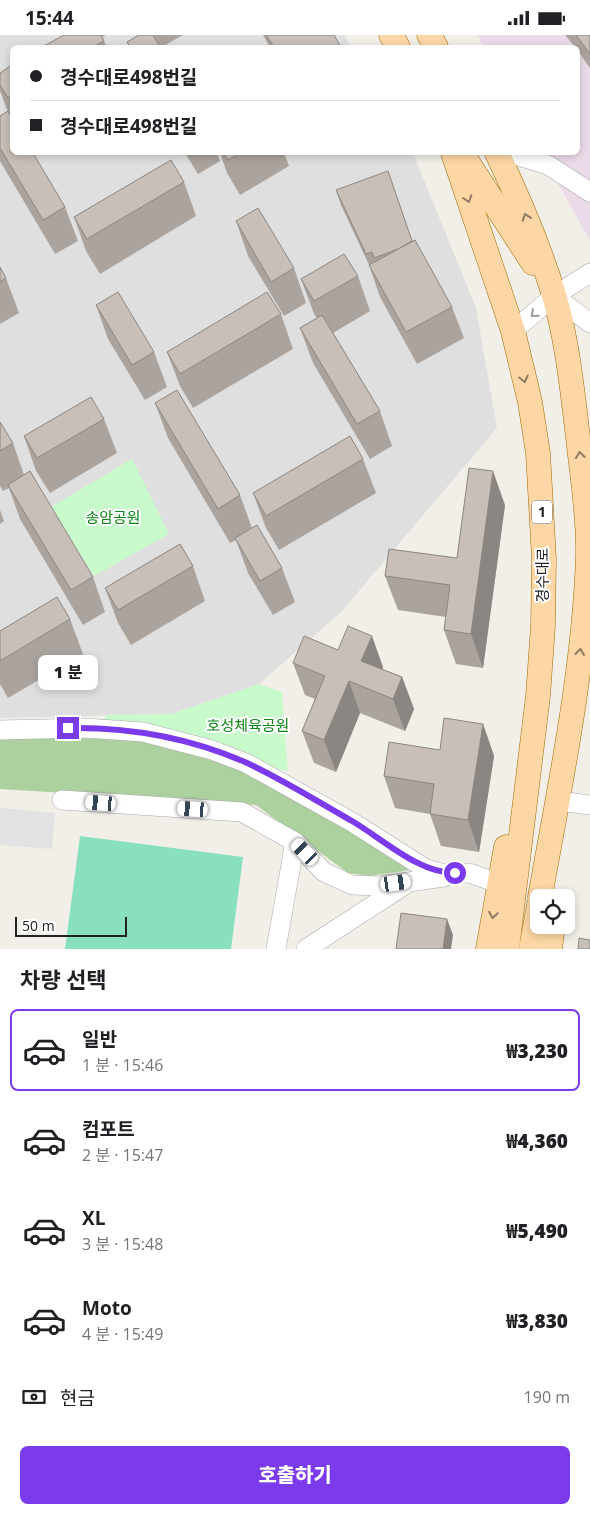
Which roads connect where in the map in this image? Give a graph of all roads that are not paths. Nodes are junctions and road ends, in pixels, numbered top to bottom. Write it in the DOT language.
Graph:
graph roads {
  1 [pos="454,155"];
  2 [pos="462,155"];
  3 [pos="498,155"];
  4 [pos="516,155"];
  5 [pos="590,191"];
  6 [pos="590,273"];
  7 [pos="554,296"];
  8 [pos="590,323"];
  9 [pos="513,331"];
  10 [pos="587,609"];
  11 [pos="538,696"];
  12 [pos="574,700"];
  13 [pos="0,730"];
  14 [pos="62,801"];
  15 [pos="579,803"];
  16 [pos="295,842"];
  17 [pos="469,873"];
  18 [pos="412,881"];
  19 [pos="498,883"];
  20 [pos="541,889"];
  21 [pos="558,889"];
  22 [pos="534,934"];
  23 [pos="552,934"];
  24 [pos="276,949"];
  25 [pos="306,949"];
  26 [pos="488,949"];
  27 [pos="508,949"];
  28 [pos="531,949"];
  29 [pos="550,949"];
  1 -- 9 [label="main road, 경수대로 / 1, one-way"];
  2 -- 7 [label="main road"];
  7 -- 3 [label="main road, one-way"];
  4 -- 5 [label="street"];
  6 -- 7 [label="street"];
  7 -- 8 [label="street"];
  7 -- 9 [label="street, one-way"];
  10 -- 7 [label="main road, one-way"];
  9 -- 11 [label="main road, 경수대로 / 1, one-way"];
  12 -- 10 [label="main road, one-way"];
  11 -- 19 [label="main road"];
  11 -- 27 [label="main road, 경수대로 / 1"];
  12 -- 15 [label="main road"];
  12 -- 20 [label="main road"];
  13 -- 17 [label="street"];
  14 -- 16 [label="street"];
  15 -- 21 [label="main road"];
  16 -- 18 [label="street"];
  16 -- 24 [label="street"];
  17 -- 18 [label="street"];
  17 -- 19 [label="street"];
  18 -- 25 [label="street"];
  19 -- 26 [label="main road, one-way"];
  22 -- 28 [label="main road"];
  23 -- 29 [label="main road"];
}
